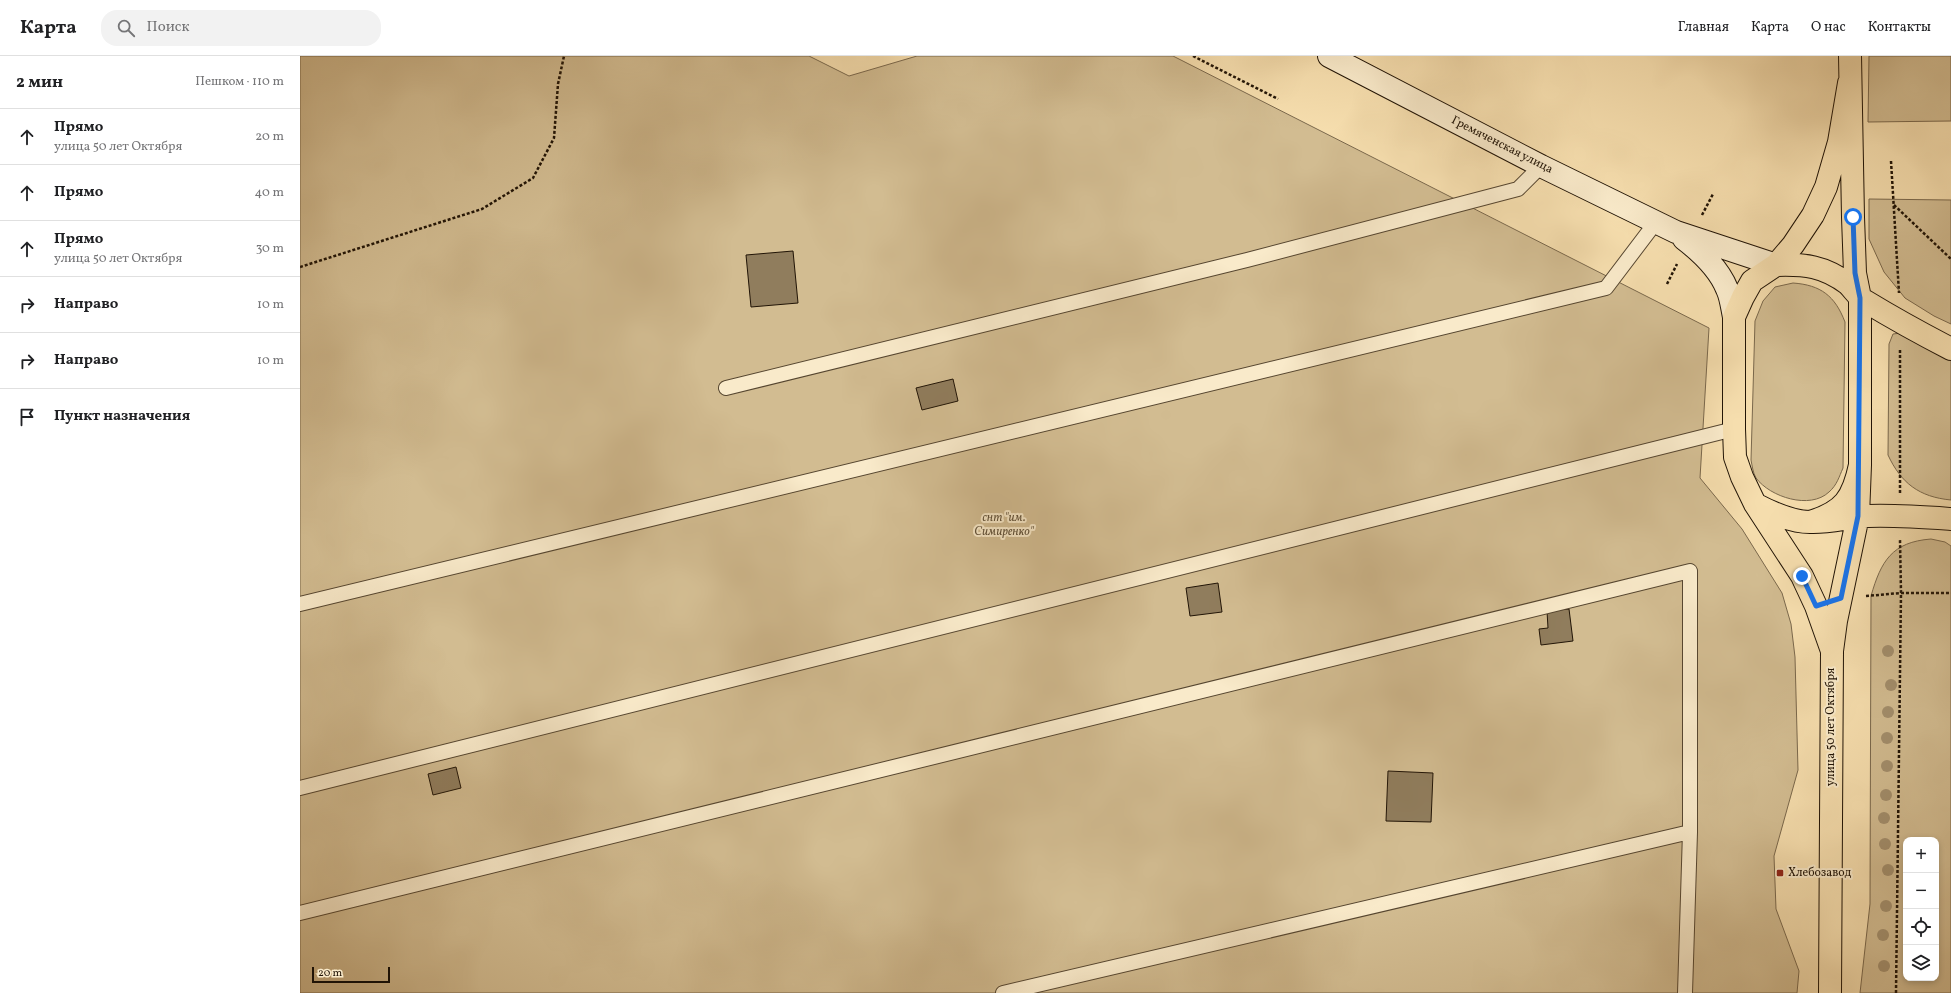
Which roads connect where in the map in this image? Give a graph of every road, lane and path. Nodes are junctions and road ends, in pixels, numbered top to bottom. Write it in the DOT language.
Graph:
graph roads {
  1 [pos="564,56"];
  2 [pos="1192,56"];
  3 [pos="1329,56"];
  4 [pos="1850,56"];
  5 [pos="1849,83"];
  6 [pos="1278,99"];
  7 [pos="1890,161"];
  8 [pos="1541,166"];
  9 [pos="1893,205"];
  10 [pos="1656,222"];
  11 [pos="1676,232"];
  12 [pos="1951,258"];
  13 [pos="1776,265"];
  14 [pos="300,268"];
  15 [pos="1860,298"];
  16 [pos="1734,317"];
  17 [pos="1900,322"];
  18 [pos="1951,349"];
  19 [pos="726,388"];
  20 [pos="1734,429"];
  21 [pos="1860,464"];
  22 [pos="1755,504"];
  23 [pos="1900,515"];
  24 [pos="1858,516"];
  25 [pos="1951,519"];
  26 [pos="1810,522"];
  27 [pos="1901,593"];
  28 [pos="1951,593"];
  29 [pos="1841,598"];
  30 [pos="300,604"];
  31 [pos="1832,652"];
  32 [pos="300,788"];
  33 [pos="1690,832"];
  34 [pos="300,913"];
  35 [pos="1003,993"];
  36 [pos="1685,993"];
  37 [pos="1830,993"];
  38 [pos="1896,993"];
  1 -- 14 [label="path"];
  2 -- 6 [label="path"];
  3 -- 8 [label="main road, Гремяченская улица"];
  4 -- 5 [label="main road"];
  5 -- 13 [label="main road"];
  5 -- 15 [label="main road"];
  7 -- 9 [label="path"];
  8 -- 10 [label="main road, Гремяченская улица"];
  8 -- 19 [label="lane"];
  9 -- 12 [label="path"];
  9 -- 17 [label="path"];
  10 -- 11 [label="main road, Гремяченская улица"];
  10 -- 30 [label="lane"];
  11 -- 13 [label="main road"];
  11 -- 16 [label="main road"];
  13 -- 15 [label="main road"];
  13 -- 16 [label="main road"];
  15 -- 17 [label="main road"];
  15 -- 21 [label="main road"];
  16 -- 20 [label="main road"];
  17 -- 18 [label="main road"];
  17 -- 23 [label="path"];
  20 -- 22 [label="main road"];
  20 -- 32 [label="lane"];
  21 -- 24 [label="main road, улица 50 лет Октября"];
  21 -- 26 [label="main road"];
  22 -- 26 [label="main road"];
  22 -- 31 [label="main road"];
  23 -- 24 [label="main road"];
  23 -- 25 [label="main road"];
  23 -- 27 [label="path"];
  24 -- 26 [label="main road"];
  24 -- 29 [label="main road, улица 50 лет Октября"];
  27 -- 28 [label="path"];
  27 -- 29 [label="path"];
  27 -- 38 [label="path"];
  29 -- 31 [label="main road, улица 50 лет Октября"];
  31 -- 37 [label="main road, улица 50 лет Октября"];
  33 -- 34 [label="lane"];
  33 -- 35 [label="lane"];
  33 -- 36 [label="lane"];
}
